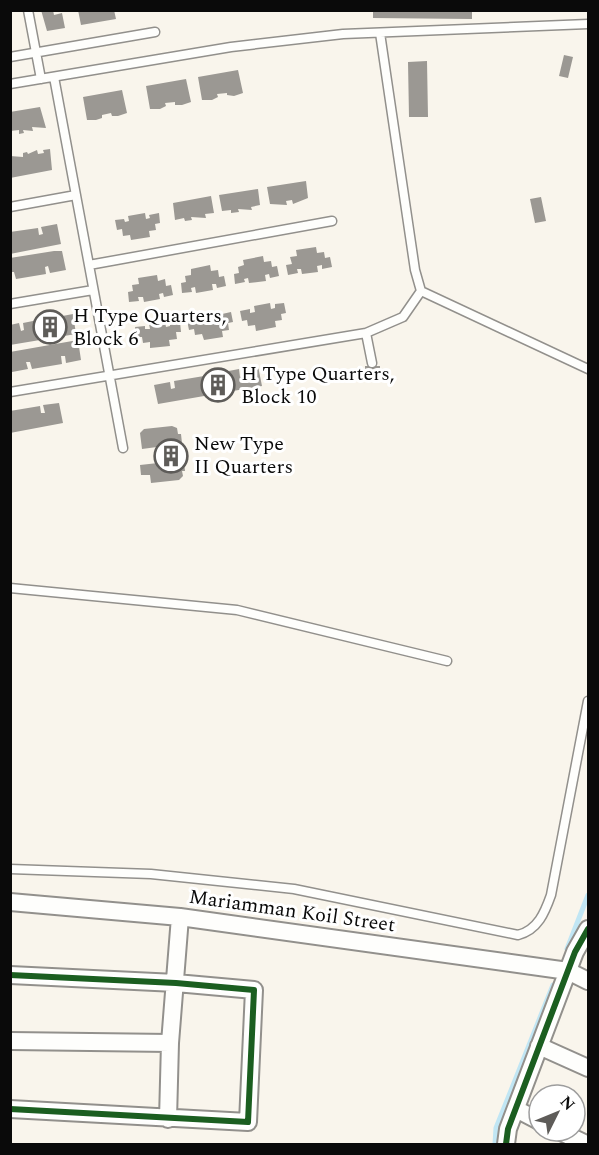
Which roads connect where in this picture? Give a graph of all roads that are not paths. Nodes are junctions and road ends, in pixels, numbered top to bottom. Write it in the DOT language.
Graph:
graph roads {
  1 [pos="28,10"];
  2 [pos="588,24"];
  3 [pos="154,32"];
  4 [pos="380,33"];
  5 [pos="36,52"];
  6 [pos="10,57"];
  7 [pos="54,77"];
  8 [pos="41,79"];
  9 [pos="10,84"];
  10 [pos="76,195"];
  11 [pos="10,207"];
  12 [pos="332,221"];
  13 [pos="89,265"];
  14 [pos="93,290"];
  15 [pos="421,291"];
  16 [pos="10,304"];
  17 [pos="366,333"];
  18 [pos="372,363"];
  19 [pos="588,369"];
  20 [pos="109,375"];
  21 [pos="10,392"];
  22 [pos="123,448"];
  23 [pos="10,588"];
  24 [pos="447,661"];
  25 [pos="588,701"];
  26 [pos="10,869"];
  27 [pos="10,902"];
  28 [pos="180,917"];
  29 [pos="588,929"];
  30 [pos="568,971"];
  31 [pos="10,975"];
  32 [pos="588,981"];
  33 [pos="176,983"];
  34 [pos="10,1041"];
  35 [pos="170,1043"];
  36 [pos="539,1046"];
  37 [pos="588,1068"];
  38 [pos="10,1109"];
  39 [pos="516,1109"];
  40 [pos="527,1115"];
  41 [pos="168,1119"];
  42 [pos="506,1144"];
  1 -- 5 [label="lane"];
  2 -- 4 [label="lane"];
  3 -- 5 [label="lane"];
  4 -- 7 [label="lane"];
  4 -- 15 [label="lane"];
  5 -- 6 [label="lane"];
  5 -- 8 [label="lane"];
  7 -- 8 [label="lane"];
  7 -- 10 [label="lane"];
  8 -- 9 [label="lane"];
  10 -- 11 [label="lane"];
  10 -- 13 [label="lane"];
  12 -- 13 [label="lane"];
  13 -- 14 [label="lane"];
  14 -- 16 [label="lane"];
  14 -- 20 [label="lane"];
  15 -- 17 [label="lane"];
  15 -- 19 [label="lane"];
  17 -- 18 [label="lane"];
  17 -- 20 [label="lane"];
  20 -- 21 [label="lane"];
  20 -- 22 [label="lane"];
  23 -- 24 [label="lane"];
  25 -- 26 [label="lane"];
  27 -- 28 [label="street, Mariamman Koil Street"];
  28 -- 30 [label="street, Mariamman Koil Street"];
  28 -- 33 [label="street"];
  29 -- 30 [label="street"];
  30 -- 32 [label="street, Mariamman Koil Street"];
  30 -- 36 [label="street"];
  31 -- 33 [label="street"];
  33 -- 35 [label="street"];
  33 -- 41 [label="street"];
  34 -- 35 [label="street"];
  35 -- 41 [label="street"];
  36 -- 37 [label="street"];
  36 -- 39 [label="street"];
  38 -- 41 [label="street"];
  39 -- 40 [label="street"];
  39 -- 42 [label="street"];
}
